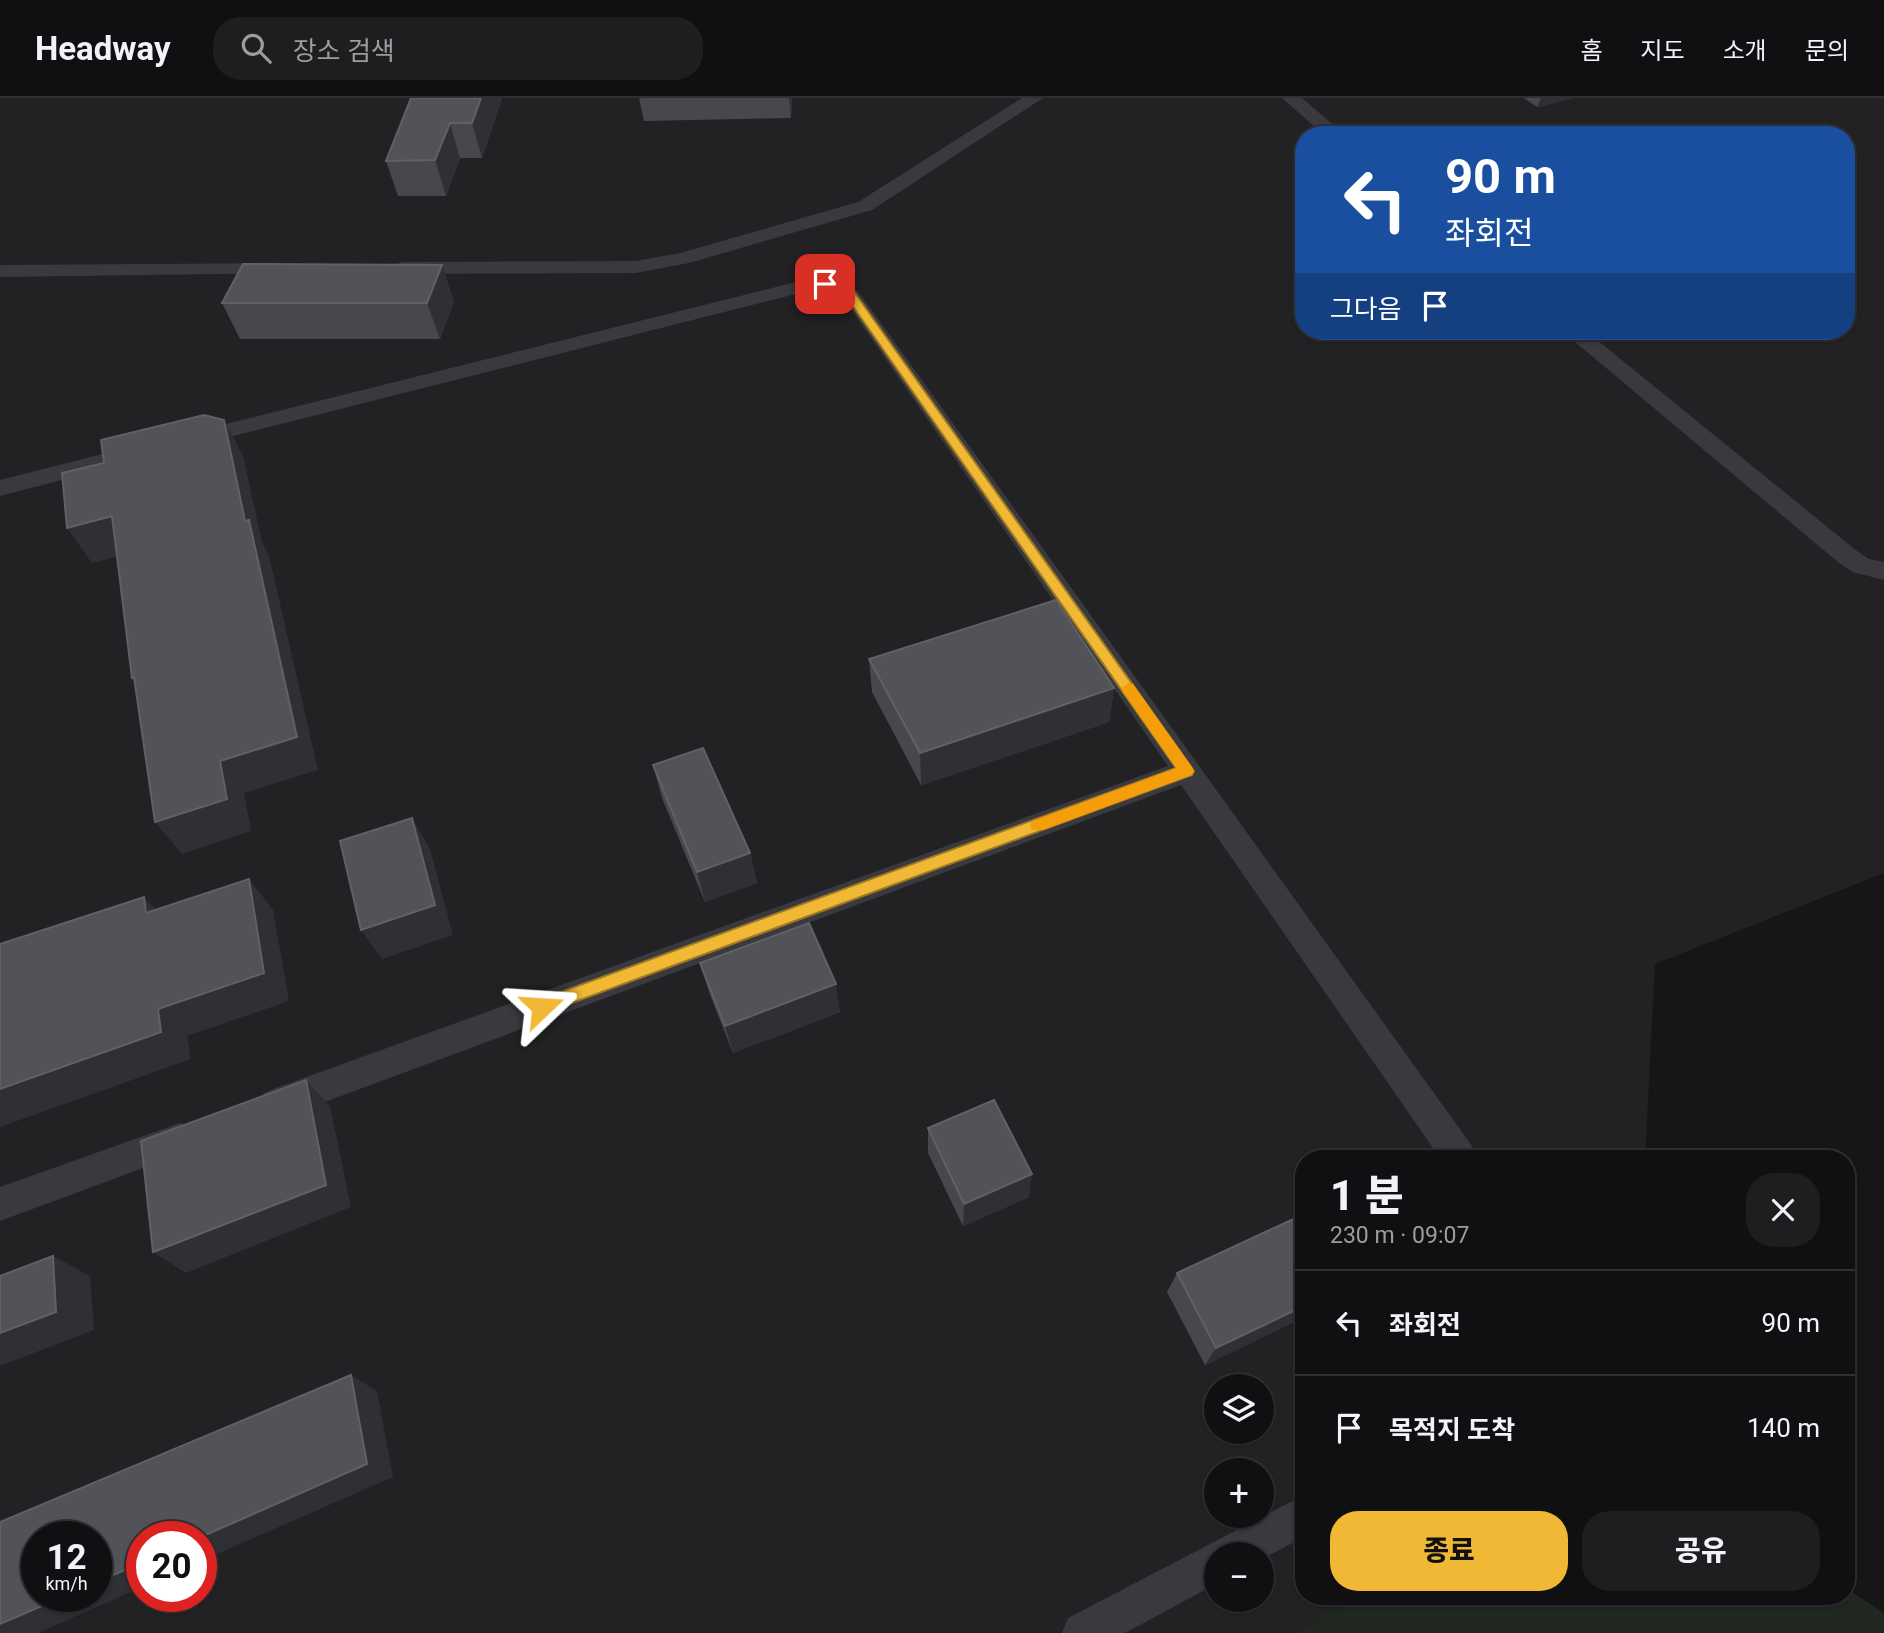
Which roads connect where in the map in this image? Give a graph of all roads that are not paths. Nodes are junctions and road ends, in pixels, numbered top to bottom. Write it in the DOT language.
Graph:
graph roads {
  1 [pos="1034,98"];
  2 [pos="1291,98"];
  3 [pos="1325,126"];
  4 [pos="385,268"];
  5 [pos="302,269"];
  6 [pos="0,271"];
  7 [pos="1584,340"];
  8 [pos="0,488"];
  9 [pos="1884,571"];
  10 [pos="1186,771"];
  11 [pos="248,1114"];
  12 [pos="209,1128"];
  13 [pos="1454,1150"];
  14 [pos="0,1205"];
  15 [pos="1295,1521"];
  16 [pos="1254,1542"];
  17 [pos="1204,1568"];
  18 [pos="1083,1633"];
  1 -- 4 [label="lane"];
  2 -- 3 [label="lane"];
  5 -- 6 [label="lane"];
  7 -- 9 [label="lane"];
  8 -- 10 [label="lane"];
  10 -- 11 [label="lane"];
  10 -- 13 [label="lane"];
  12 -- 14 [label="lane"];
  15 -- 16 [label="lane"];
  17 -- 18 [label="lane"];
}
